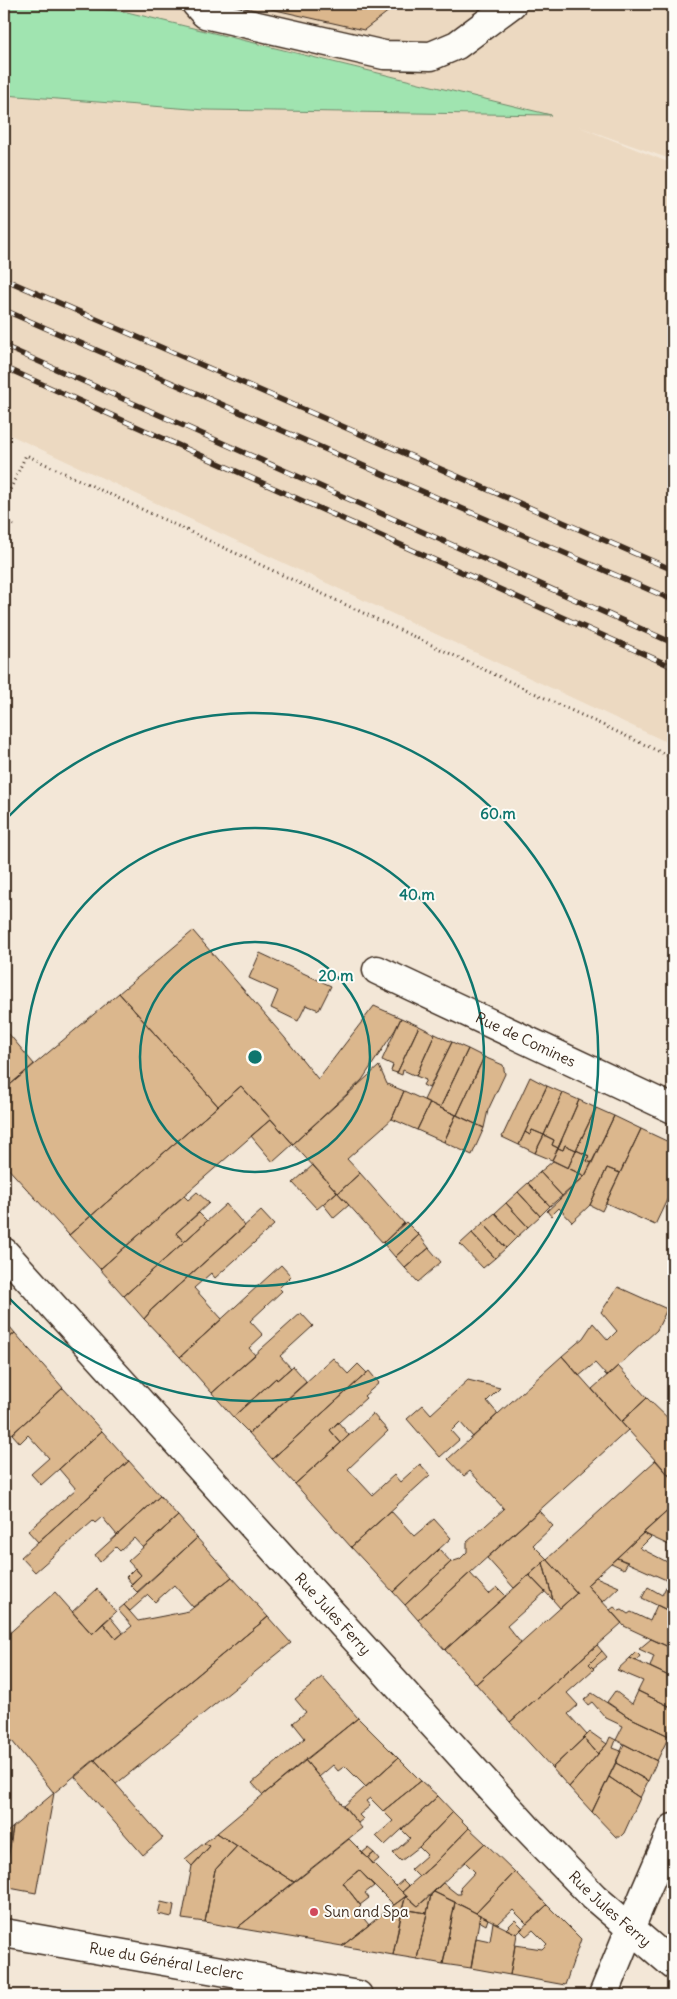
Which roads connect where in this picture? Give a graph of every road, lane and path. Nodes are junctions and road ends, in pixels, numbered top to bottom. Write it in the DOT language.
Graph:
graph roads {
  1 [pos="196,4"];
  2 [pos="512,4"];
  3 [pos="4,502"];
  4 [pos="4,522"];
  5 [pos="14,526"];
  6 [pos="673,758"];
  7 [pos="377,970"];
  8 [pos="673,1109"];
  9 [pos="4,1252"];
  10 [pos="673,1828"];
  11 [pos="630,1928"];
  12 [pos="4,1933"];
  13 [pos="673,1965"];
  14 [pos="265,1987"];
  15 [pos="358,1995"];
  16 [pos="603,1995"];
  1 -- 2 [label="street"];
  3 -- 6 [label="path"];
  4 -- 5 [label="path"];
  7 -- 8 [label="street, Rue de Comines"];
  9 -- 11 [label="street, Rue Jules Ferry"];
  10 -- 11 [label="street"];
  11 -- 13 [label="street, Rue Jules Ferry"];
  11 -- 16 [label="street"];
  12 -- 14 [label="street, Rue du Général Leclerc"];
  14 -- 15 [label="street, Rue du Général Leclerc"];
}
